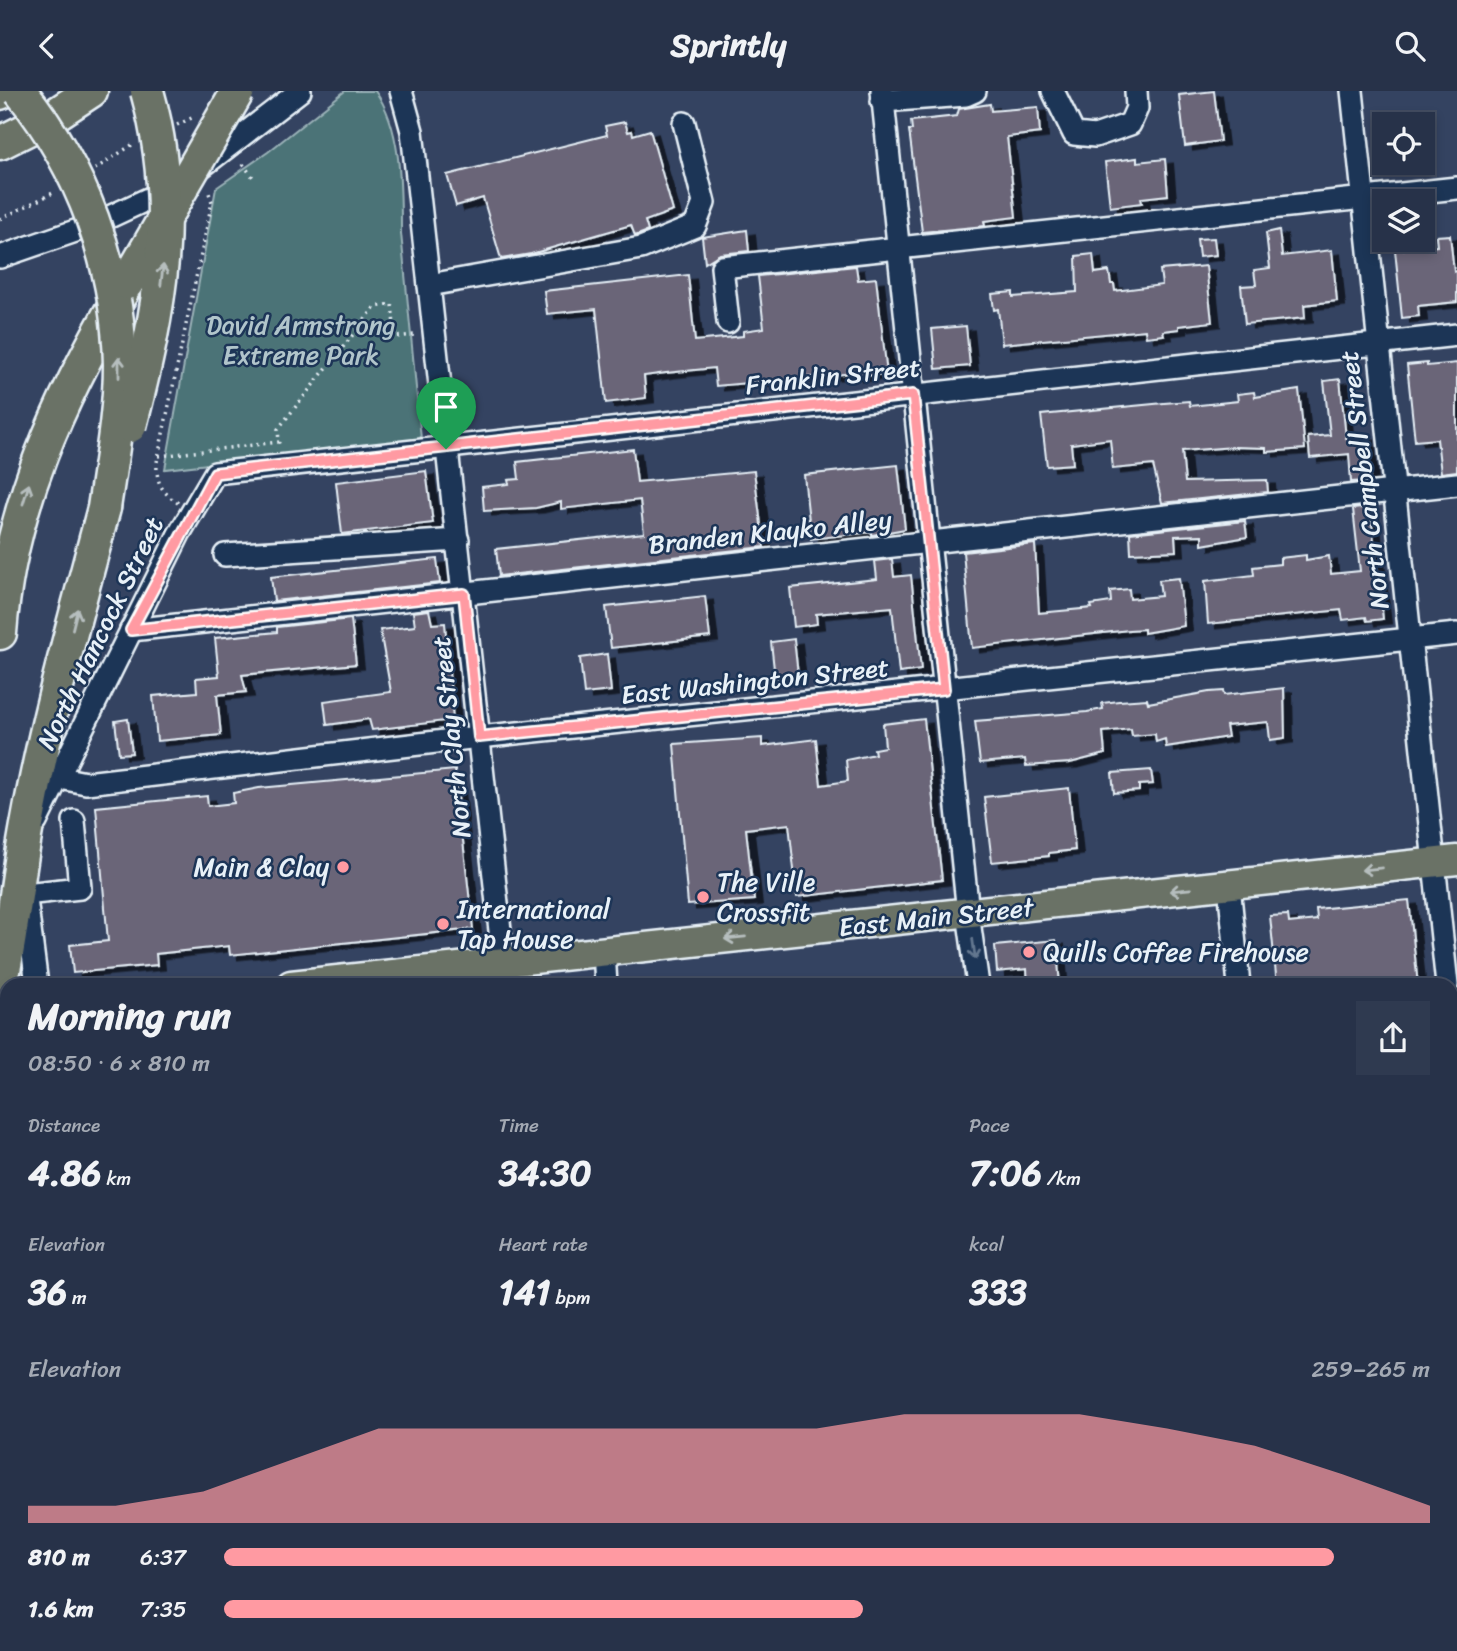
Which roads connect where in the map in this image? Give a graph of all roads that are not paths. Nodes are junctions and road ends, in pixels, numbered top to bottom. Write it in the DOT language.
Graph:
graph roads {
  1 [pos="20,91"];
  2 [pos="91,91"];
  3 [pos="147,91"];
  4 [pos="238,91"];
  5 [pos="300,91"];
  6 [pos="401,91"];
  7 [pos="975,91"];
  8 [pos="1053,91"];
  9 [pos="1136,91"];
  10 [pos="1352,91"];
  11 [pos="882,96"];
  12 [pos="684,123"];
  13 [pos="0,143"];
  14 [pos="1457,188"];
  15 [pos="1363,199"];
  16 [pos="898,249"];
  17 [pos="0,257"];
  18 [pos="429,285"];
  19 [pos="728,322"];
  20 [pos="1457,335"];
  21 [pos="1376,343"];
  22 [pos="913,395"];
  23 [pos="446,449"];
  24 [pos="215,473"];
  25 [pos="1457,484"];
  26 [pos="1395,491"];
  27 [pos="104,508"];
  28 [pos="458,540"];
  29 [pos="928,542"];
  30 [pos="225,555"];
  31 [pos="464,594"];
  32 [pos="131,630"];
  33 [pos="0,633"];
  34 [pos="1457,634"];
  35 [pos="1410,639"];
  36 [pos="944,689"];
  37 [pos="479,737"];
  38 [pos="60,778"];
  39 [pos="74,821"];
  40 [pos="1446,861"];
  41 [pos="1229,885"];
  42 [pos="25,894"];
  43 [pos="968,913"];
  44 [pos="604,951"];
  45 [pos="504,974"];
  46 [pos="3,978"];
  47 [pos="36,978"];
  48 [pos="426,978"];
  49 [pos="606,978"];
  50 [pos="977,978"];
  51 [pos="1238,978"];
  52 [pos="1447,978"];
  27 -- 1 [label="highway, one-way, bridge"];
  2 -- 13 [label="highway"];
  27 -- 3 [label="highway, one-way, bridge"];
  33 -- 4 [label="highway, one-way, bridge"];
  5 -- 17 [label="street"];
  6 -- 18 [label="street, North Clay Street"];
  7 -- 11 [label="street"];
  8 -- 9 [label="street"];
  10 -- 15 [label="street, North Campbell Street"];
  11 -- 16 [label="street"];
  12 -- 18 [label="street"];
  14 -- 15 [label="street"];
  15 -- 16 [label="street"];
  15 -- 21 [label="street, North Campbell Street"];
  16 -- 19 [label="street"];
  16 -- 22 [label="street"];
  18 -- 23 [label="street, North Clay Street"];
  20 -- 21 [label="street, Franklin Street"];
  21 -- 22 [label="street, Franklin Street"];
  21 -- 26 [label="street, North Campbell Street"];
  22 -- 23 [label="street, Franklin Street"];
  22 -- 29 [label="street"];
  23 -- 24 [label="street, Franklin Street"];
  23 -- 28 [label="street, North Clay Street"];
  24 -- 32 [label="street, North Hancock Street"];
  25 -- 26 [label="street, Branden Klayko Alley"];
  26 -- 29 [label="street, Branden Klayko Alley"];
  26 -- 35 [label="street, North Campbell Street"];
  46 -- 27 [label="highway, one-way"];
  28 -- 30 [label="street"];
  28 -- 31 [label="street, North Clay Street"];
  29 -- 31 [label="street, Branden Klayko Alley"];
  29 -- 36 [label="street"];
  31 -- 32 [label="street, Branden Klayko Alley"];
  31 -- 37 [label="street, North Clay Street"];
  32 -- 38 [label="street, North Hancock Street"];
  34 -- 35 [label="street, East Washington Street"];
  35 -- 36 [label="street, East Washington Street"];
  35 -- 40 [label="street, North Campbell Street"];
  36 -- 37 [label="street, East Washington Street"];
  36 -- 43 [label="street"];
  37 -- 38 [label="street, East Washington Street"];
  37 -- 45 [label="street, North Clay Street"];
  38 -- 42 [label="street, North Hancock Street"];
  39 -- 42 [label="street"];
  40 -- 41 [label="main road, East Main Street, one-way"];
  40 -- 52 [label="street, North Campbell Street"];
  41 -- 43 [label="main road, East Main Street, one-way"];
  41 -- 51 [label="street"];
  42 -- 47 [label="street, North Hancock Street"];
  43 -- 44 [label="main road, East Main Street, one-way"];
  43 -- 50 [label="street, one-way"];
  44 -- 45 [label="main road, East Main Street"];
  44 -- 49 [label="street"];
  45 -- 48 [label="main road, East Main Street"];
}
